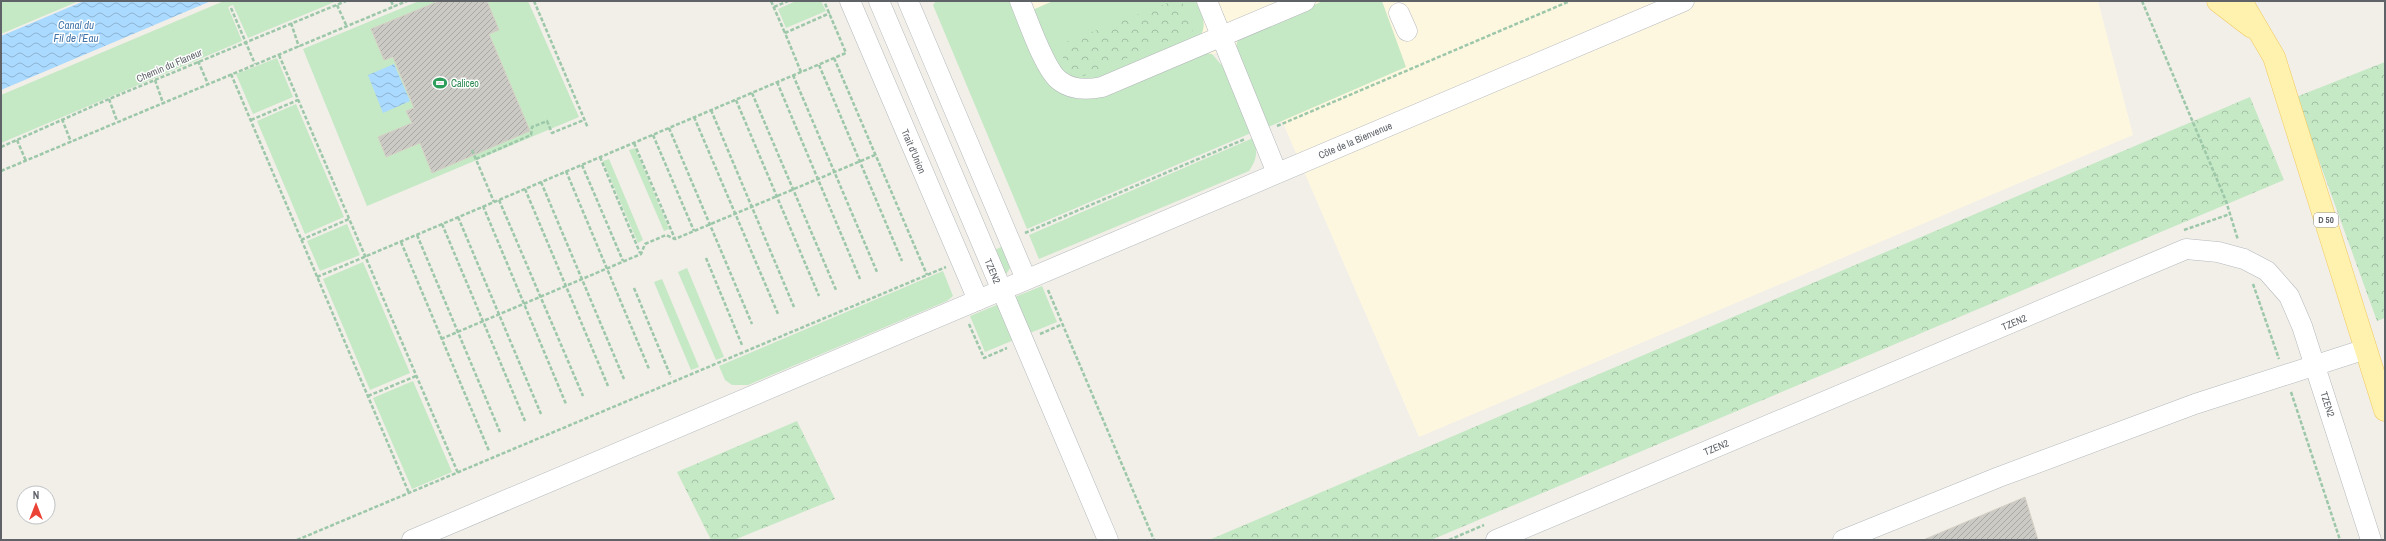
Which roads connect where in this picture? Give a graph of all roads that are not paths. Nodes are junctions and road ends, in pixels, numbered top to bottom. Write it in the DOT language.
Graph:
graph roads {
  1 [pos="850,1"];
  2 [pos="879,1"];
  3 [pos="909,1"];
  4 [pos="1020,1"];
  5 [pos="1207,1"];
  6 [pos="1305,1"];
  7 [pos="1684,1"];
  8 [pos="2218,1"];
  9 [pos="2241,1"];
  10 [pos="1399,13"];
  11 [pos="1407,31"];
  12 [pos="2261,33"];
  13 [pos="1221,37"];
  14 [pos="1277,173"];
  15 [pos="1026,279"];
  16 [pos="1001,290"];
  17 [pos="978,300"];
  18 [pos="2366,349"];
  19 [pos="2315,365"];
  20 [pos="2385,410"];
  21 [pos="412,540"];
  22 [pos="1108,540"];
  23 [pos="1496,540"];
  24 [pos="1843,540"];
  25 [pos="2371,540"];
  1 -- 17 [label="street, Trait d'Union"];
  2 -- 16 [label="street, TZEN2"];
  3 -- 15 [label="street"];
  4 -- 13 [label="street"];
  5 -- 13 [label="street"];
  6 -- 13 [label="street"];
  7 -- 14 [label="street, Côte de la Bienvenue"];
  8 -- 12 [label="main road, D 50"];
  9 -- 12 [label="main road, D 50"];
  10 -- 11 [label="street"];
  12 -- 18 [label="main road, D 50"];
  13 -- 14 [label="street"];
  14 -- 15 [label="street, Côte de la Bienvenue"];
  15 -- 16 [label="street, Côte de la Bienvenue"];
  16 -- 17 [label="street, Côte de la Bienvenue"];
  16 -- 22 [label="street, TZEN2"];
  17 -- 21 [label="street, Côte de la Bienvenue"];
  18 -- 19 [label="street"];
  18 -- 20 [label="main road, D 50"];
  19 -- 23 [label="street, TZEN2"];
  19 -- 24 [label="street"];
  19 -- 25 [label="street, TZEN2"];
}
